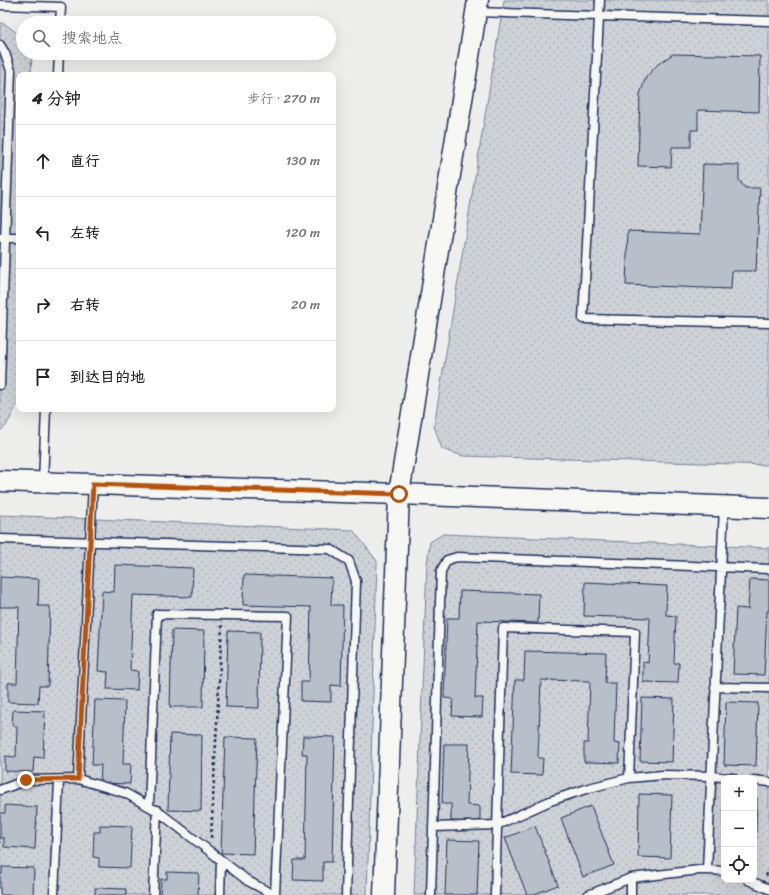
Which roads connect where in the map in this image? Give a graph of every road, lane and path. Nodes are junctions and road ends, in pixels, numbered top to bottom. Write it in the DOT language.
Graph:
graph roads {
  1 [pos="600,0"];
  2 [pos="0,5"];
  3 [pos="477,6"];
  4 [pos="60,16"];
  5 [pos="599,16"];
  6 [pos="769,21"];
  7 [pos="0,45"];
  8 [pos="59,60"];
  9 [pos="58,72"];
  10 [pos="3,238"];
  11 [pos="16,238"];
  12 [pos="769,323"];
  13 [pos="0,385"];
  14 [pos="46,412"];
  15 [pos="0,481"];
  16 [pos="43,482"];
  17 [pos="93,484"];
  18 [pos="399,494"];
  19 [pos="724,506"];
  20 [pos="769,508"];
  21 [pos="0,539"];
  22 [pos="90,542"];
  23 [pos="721,567"];
  24 [pos="769,569"];
  25 [pos="222,615"];
  26 [pos="715,687"];
  27 [pos="769,688"];
  28 [pos="711,776"];
  29 [pos="721,777"];
  30 [pos="629,778"];
  31 [pos="78,779"];
  32 [pos="59,780"];
  33 [pos="757,780"];
  34 [pos="769,782"];
  35 [pos="0,790"];
  36 [pos="153,808"];
  37 [pos="497,825"];
  38 [pos="433,827"];
  39 [pos="211,852"];
  40 [pos="221,860"];
  41 [pos="707,870"];
  42 [pos="721,871"];
  43 [pos="631,878"];
  44 [pos="755,883"];
  45 [pos="769,889"];
  46 [pos="54,895"];
  47 [pos="153,895"];
  48 [pos="220,895"];
  49 [pos="274,895"];
  50 [pos="346,895"];
  51 [pos="384,895"];
  52 [pos="431,895"];
  53 [pos="495,895"];
  54 [pos="588,895"];
  55 [pos="631,895"];
  1 -- 5 [label="lane"];
  2 -- 4 [label="lane"];
  3 -- 5 [label="lane"];
  3 -- 18 [label="street"];
  5 -- 6 [label="lane"];
  5 -- 12 [label="lane"];
  7 -- 10 [label="lane"];
  8 -- 9 [label="lane"];
  10 -- 11 [label="lane"];
  10 -- 13 [label="lane"];
  14 -- 16 [label="lane"];
  15 -- 16 [label="street"];
  16 -- 17 [label="street"];
  17 -- 18 [label="street"];
  17 -- 22 [label="lane"];
  18 -- 19 [label="street"];
  18 -- 51 [label="street"];
  19 -- 20 [label="street"];
  19 -- 23 [label="lane"];
  21 -- 22 [label="lane"];
  22 -- 31 [label="lane"];
  22 -- 50 [label="lane"];
  23 -- 24 [label="lane"];
  23 -- 26 [label="lane"];
  23 -- 38 [label="lane"];
  25 -- 36 [label="lane"];
  25 -- 39 [label="path"];
  25 -- 49 [label="lane"];
  26 -- 27 [label="lane"];
  26 -- 28 [label="lane"];
  28 -- 29 [label="lane"];
  28 -- 30 [label="lane"];
  28 -- 41 [label="lane"];
  30 -- 37 [label="lane"];
  30 -- 37 [label="lane"];
  31 -- 32 [label="lane"];
  31 -- 36 [label="lane"];
  32 -- 35 [label="lane"];
  32 -- 46 [label="lane"];
  33 -- 34 [label="lane"];
  36 -- 39 [label="lane"];
  36 -- 47 [label="lane"];
  37 -- 38 [label="lane"];
  37 -- 53 [label="lane"];
  38 -- 52 [label="lane"];
  39 -- 40 [label="lane"];
  40 -- 48 [label="lane"];
  40 -- 49 [label="lane"];
  41 -- 42 [label="lane"];
  41 -- 43 [label="lane"];
  43 -- 54 [label="lane"];
  43 -- 55 [label="lane"];
  44 -- 45 [label="lane"];
}
